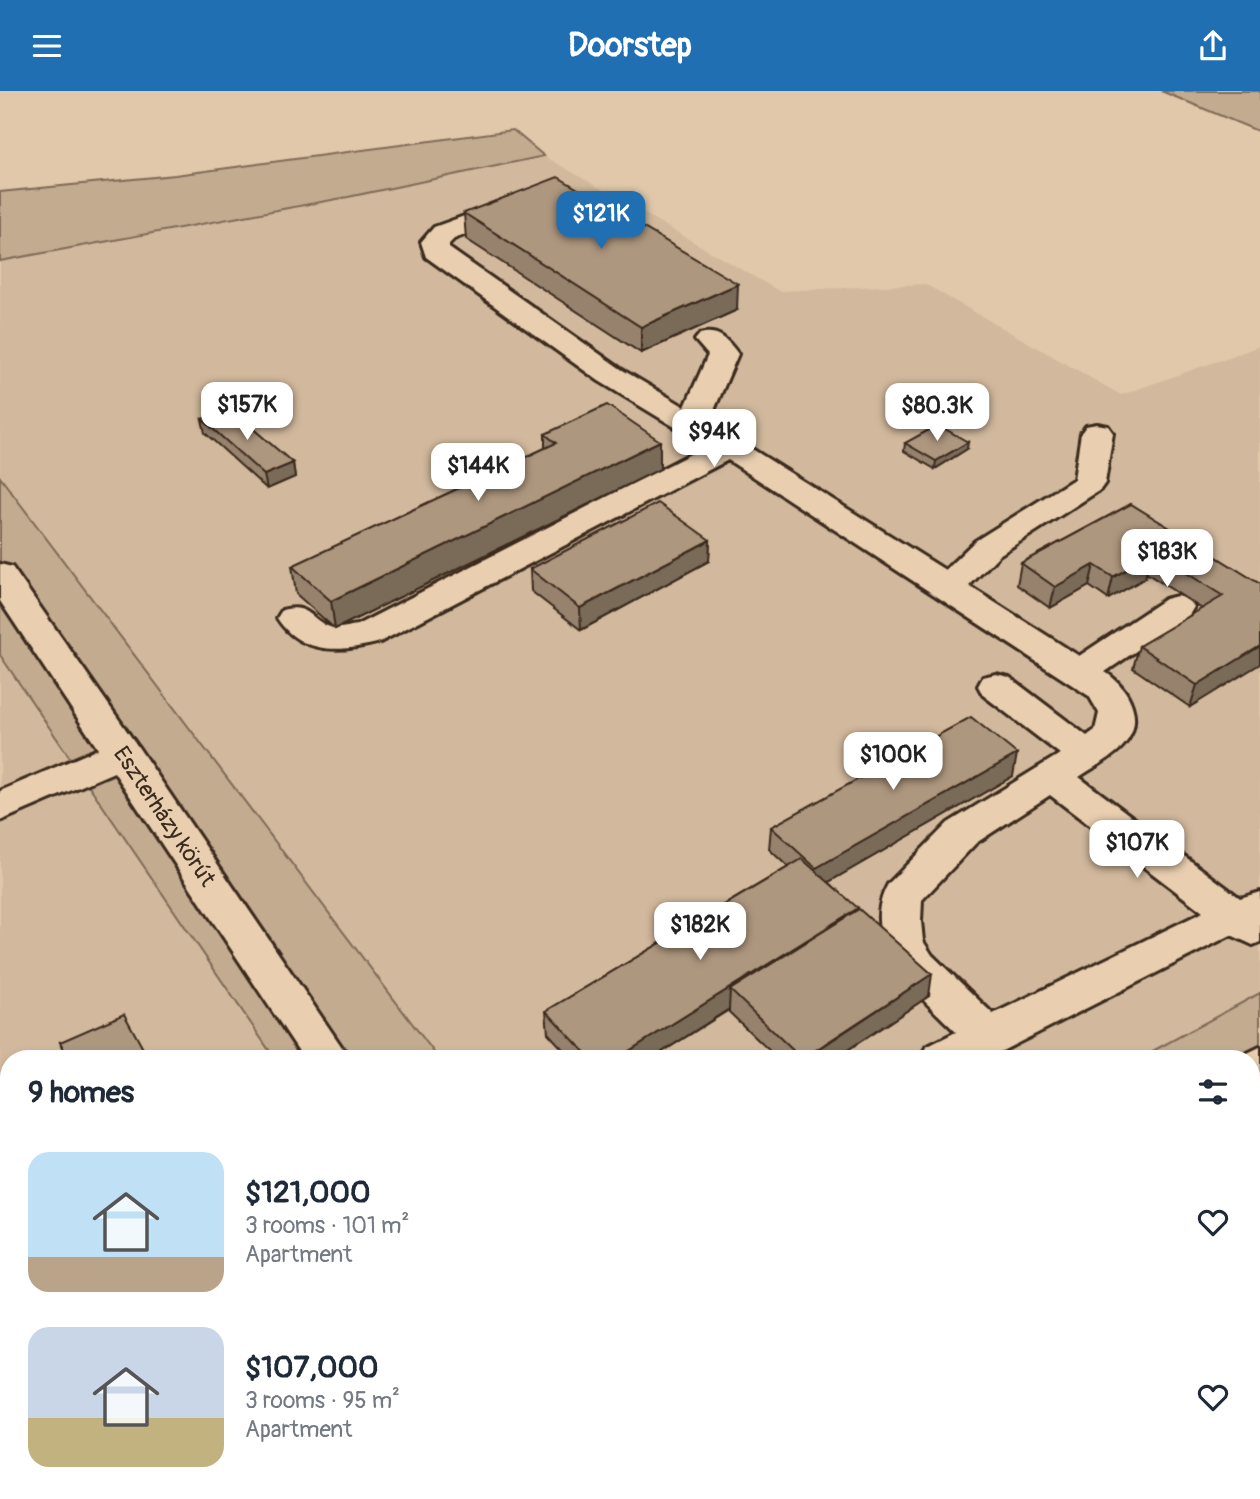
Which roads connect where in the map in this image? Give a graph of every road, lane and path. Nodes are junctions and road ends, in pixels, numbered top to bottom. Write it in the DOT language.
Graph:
graph roads {
  1 [pos="523,203"];
  2 [pos="710,340"];
  3 [pos="692,426"];
  4 [pos="1097,433"];
  5 [pos="729,447"];
  6 [pos="0,575"];
  7 [pos="948,587"];
  8 [pos="1177,607"];
  9 [pos="294,618"];
  10 [pos="1080,672"];
  11 [pos="996,686"];
  12 [pos="123,753"];
  13 [pos="1087,755"];
  14 [pos="1051,776"];
  15 [pos="0,807"];
  16 [pos="1251,919"];
  17 [pos="989,1038"];
  18 [pos="322,1050"];
  19 [pos="962,1050"];
  1 -- 3 [label="street"];
  2 -- 3 [label="street"];
  3 -- 5 [label="street"];
  4 -- 7 [label="street"];
  5 -- 7 [label="street"];
  5 -- 9 [label="street"];
  6 -- 12 [label="street, Eszterházy körút"];
  7 -- 10 [label="street"];
  8 -- 10 [label="street"];
  10 -- 13 [label="street"];
  11 -- 13 [label="street"];
  12 -- 15 [label="street"];
  12 -- 18 [label="street, Eszterházy körút"];
  13 -- 14 [label="street"];
  14 -- 16 [label="street"];
  14 -- 17 [label="street"];
  16 -- 17 [label="street"];
  17 -- 19 [label="street"];
}
